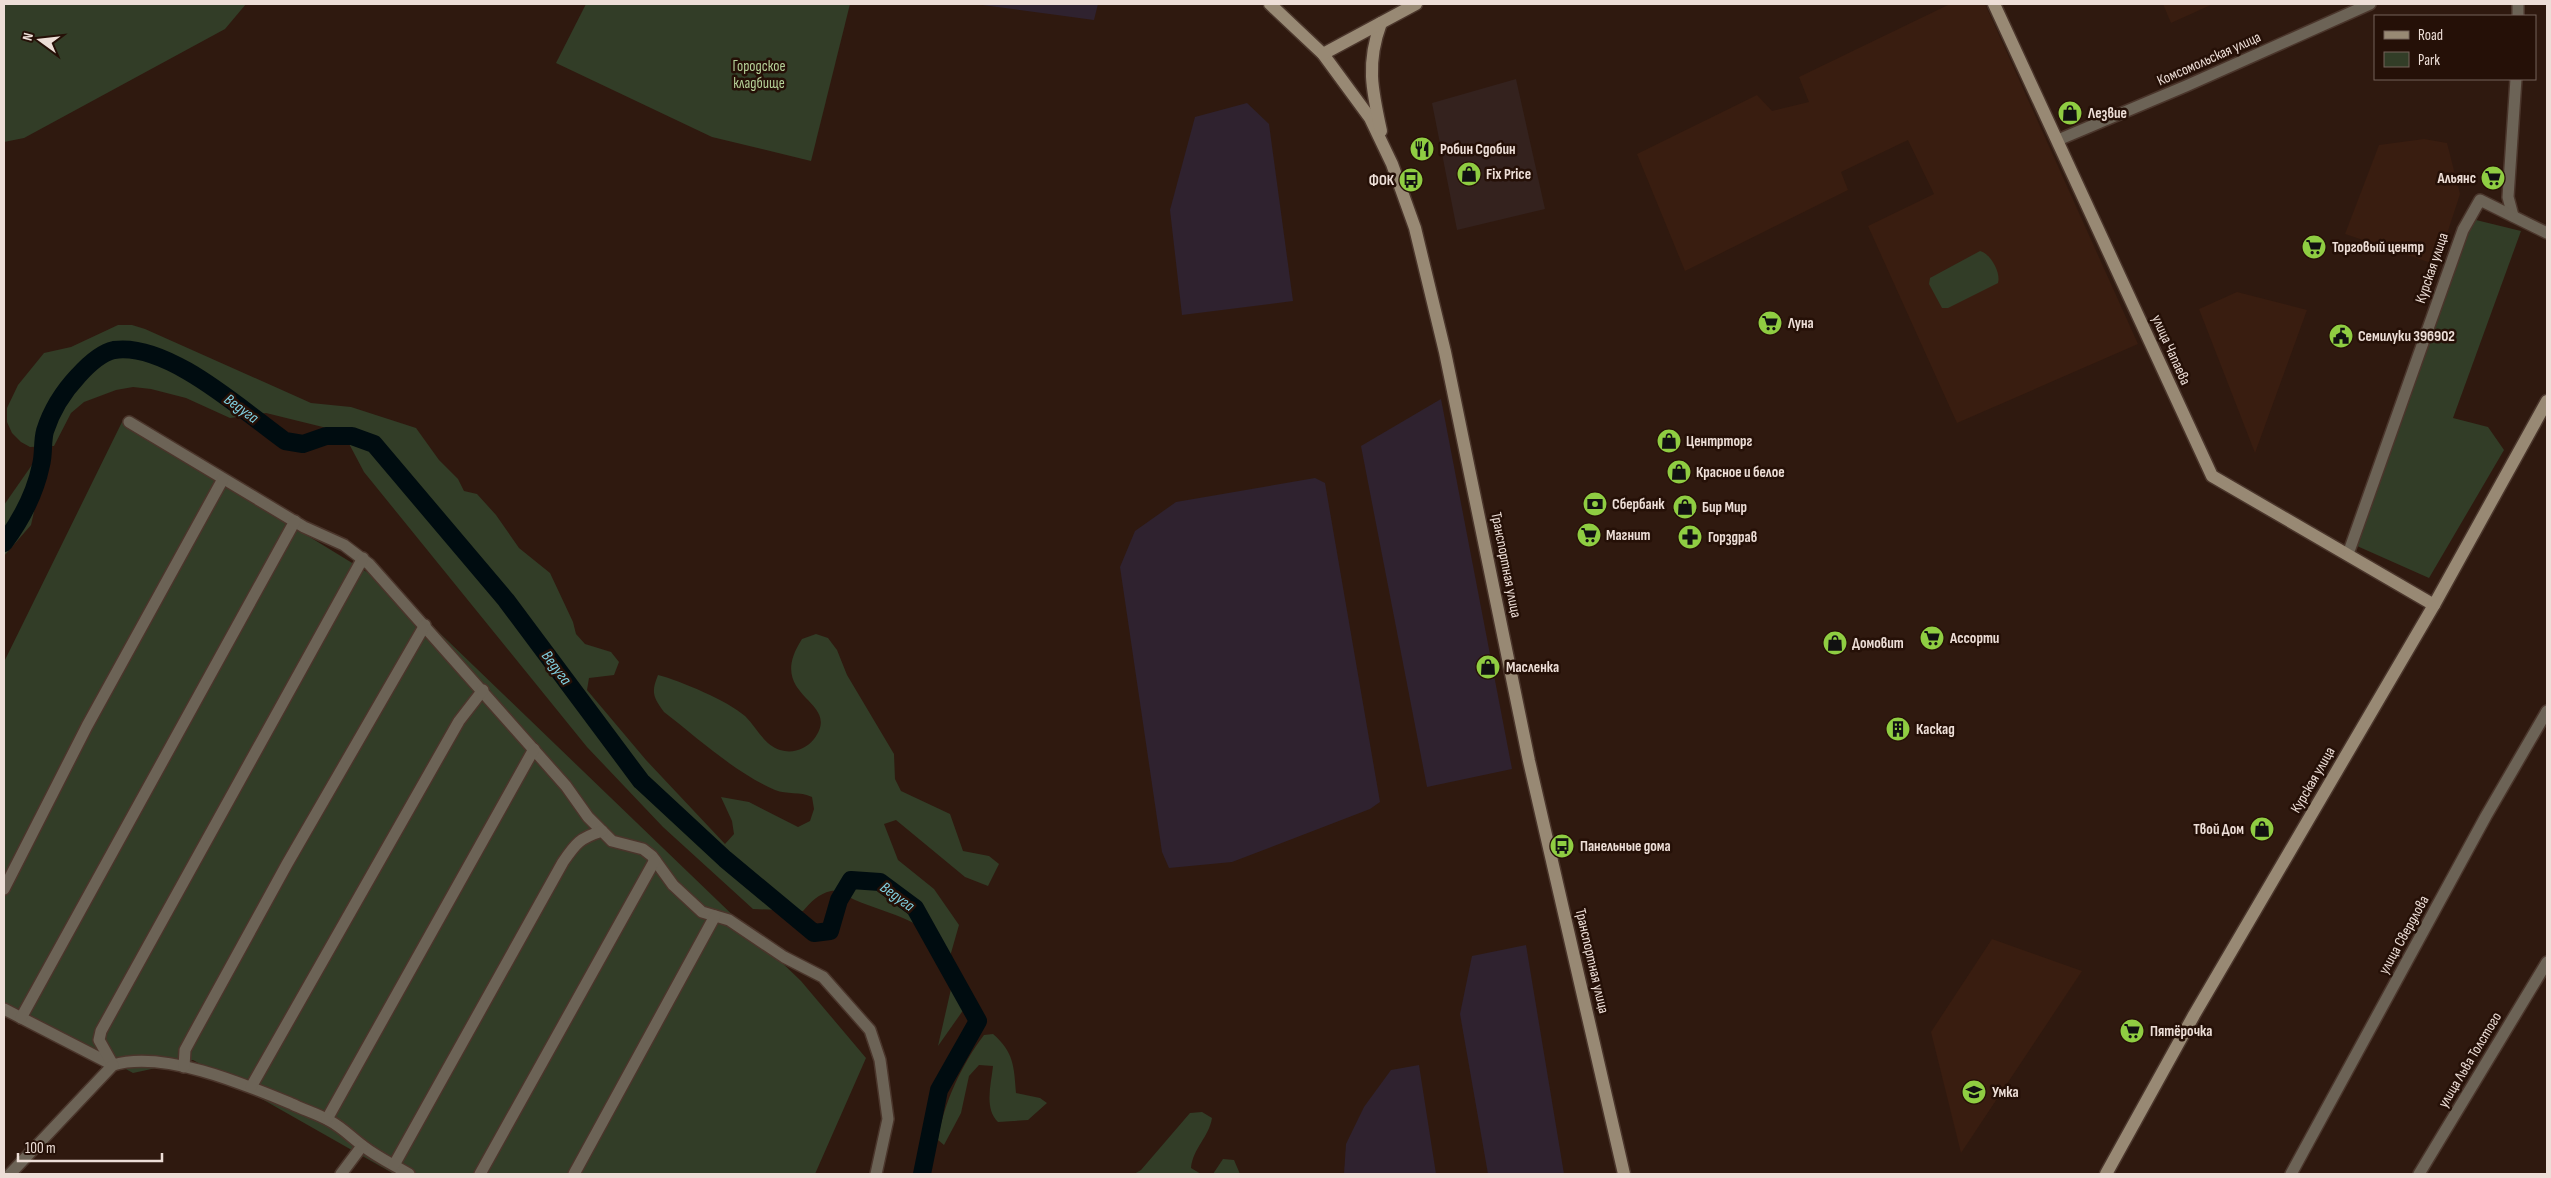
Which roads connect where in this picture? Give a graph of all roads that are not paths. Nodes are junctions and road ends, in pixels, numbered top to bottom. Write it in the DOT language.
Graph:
graph roads {
  1 [pos="1270,4"];
  2 [pos="1416,4"];
  3 [pos="1994,4"];
  4 [pos="2370,4"];
  5 [pos="1381,23"];
  6 [pos="1324,54"];
  7 [pos="2516,80"];
  8 [pos="2058,140"];
  9 [pos="1385,150"];
  10 [pos="2513,216"];
  11 [pos="2547,233"];
  12 [pos="2547,401"];
  13 [pos="129,422"];
  14 [pos="224,479"];
  15 [pos="295,521"];
  16 [pos="2348,554"];
  17 [pos="363,558"];
  18 [pos="2434,604"];
  19 [pos="425,625"];
  20 [pos="483,690"];
  21 [pos="2547,711"];
  22 [pos="534,748"];
  23 [pos="602,832"];
  24 [pos="655,860"];
  25 [pos="4,888"];
  26 [pos="716,916"];
  27 [pos="2547,962"];
  28 [pos="4,1009"];
  29 [pos="21,1018"];
  30 [pos="112,1065"];
  31 [pos="184,1067"];
  32 [pos="251,1087"];
  33 [pos="327,1119"];
  34 [pos="362,1146"];
  35 [pos="394,1165"];
  36 [pos="10,1174"];
  37 [pos="341,1174"];
  38 [pos="409,1174"];
  39 [pos="480,1174"];
  40 [pos="574,1174"];
  41 [pos="876,1174"];
  42 [pos="1624,1174"];
  43 [pos="2106,1174"];
  44 [pos="2291,1174"];
  45 [pos="2419,1174"];
  1 -- 6 [label="street, Транспортная улица"];
  2 -- 5 [label="street"];
  3 -- 8 [label="street, улица Чапаева"];
  4 -- 8 [label="street, Комсомольская улица"];
  5 -- 6 [label="street"];
  5 -- 9 [label="street"];
  6 -- 9 [label="street, Транспортная улица"];
  7 -- 10 [label="street"];
  8 -- 16 [label="street, улица Чапаева"];
  9 -- 42 [label="street, Транспортная улица"];
  10 -- 11 [label="street"];
  10 -- 16 [label="street, Курская улица"];
  12 -- 18 [label="street, Курская улица"];
  13 -- 14 [label="street"];
  14 -- 15 [label="street"];
  14 -- 25 [label="street"];
  15 -- 17 [label="street"];
  15 -- 29 [label="street"];
  16 -- 18 [label="street, улица Чапаева"];
  17 -- 19 [label="street"];
  17 -- 30 [label="street"];
  18 -- 43 [label="street, Курская улица"];
  19 -- 20 [label="street"];
  19 -- 31 [label="street"];
  20 -- 22 [label="street"];
  20 -- 32 [label="street"];
  21 -- 44 [label="street, улица Свердлова"];
  22 -- 23 [label="street"];
  22 -- 33 [label="street"];
  23 -- 24 [label="street"];
  23 -- 35 [label="street"];
  24 -- 26 [label="street"];
  24 -- 39 [label="street"];
  26 -- 40 [label="street"];
  26 -- 41 [label="street"];
  27 -- 45 [label="street, улица Льва Толстого"];
  28 -- 29 [label="street"];
  29 -- 30 [label="street"];
  30 -- 31 [label="street"];
  30 -- 36 [label="street"];
  31 -- 32 [label="street"];
  32 -- 33 [label="street"];
  33 -- 34 [label="street"];
  34 -- 35 [label="street"];
  34 -- 37 [label="street"];
  35 -- 38 [label="street"];
}
